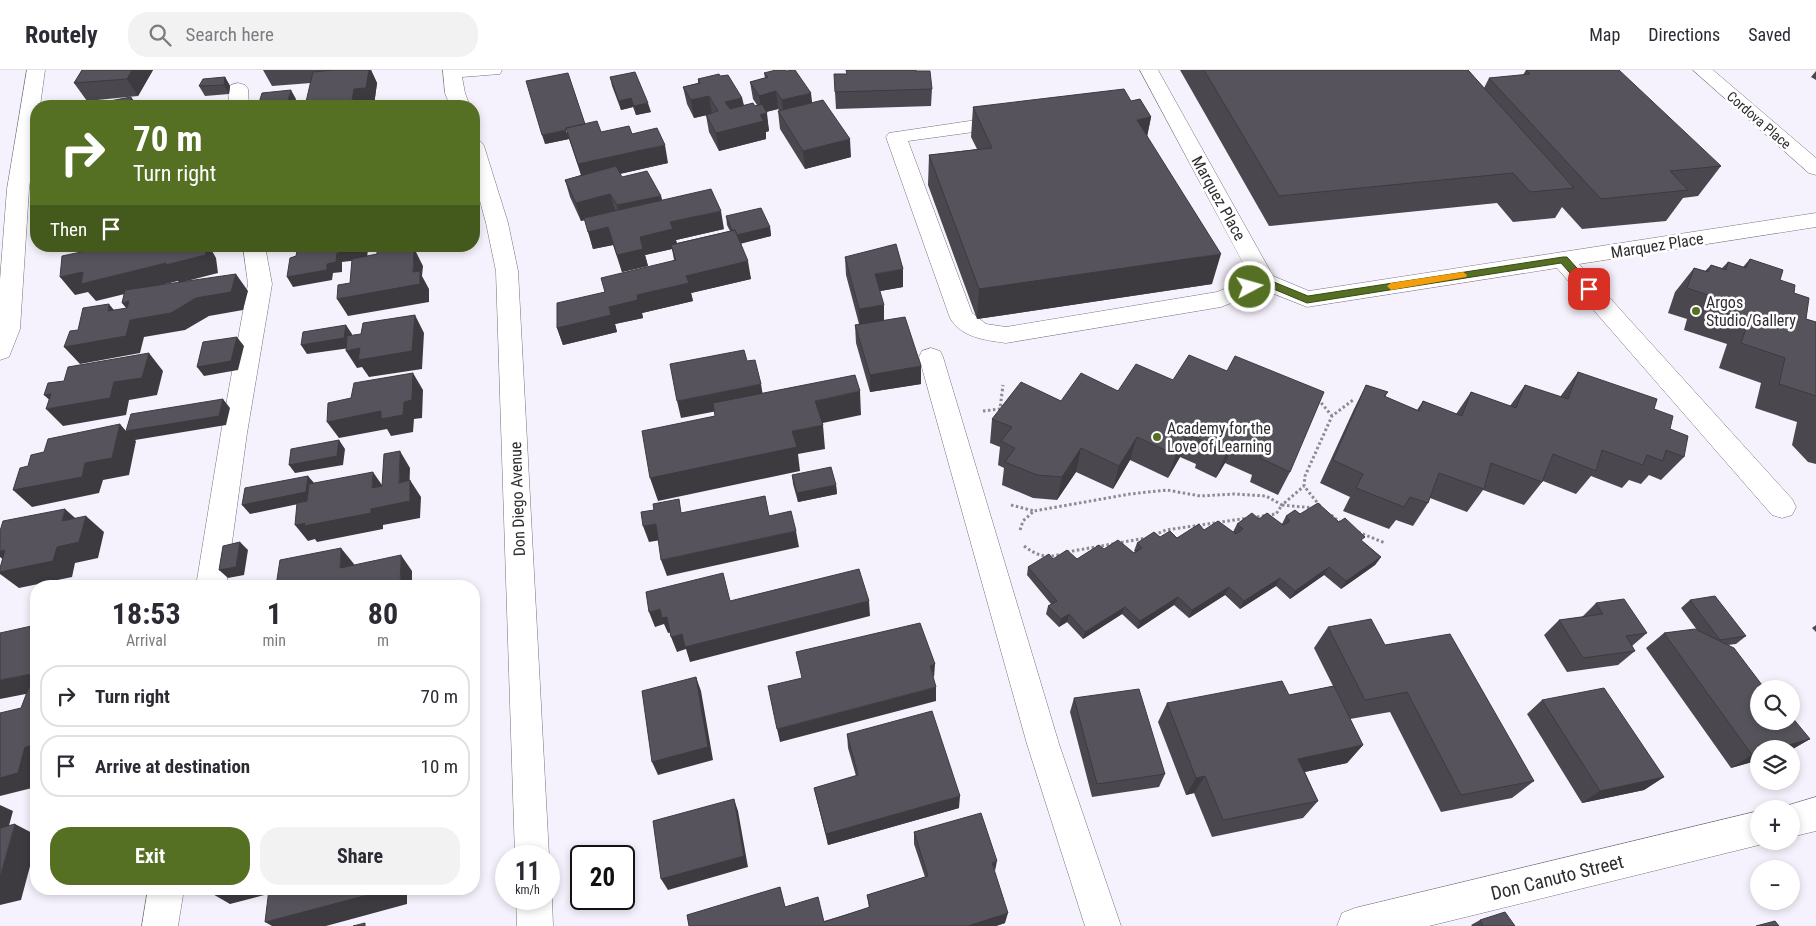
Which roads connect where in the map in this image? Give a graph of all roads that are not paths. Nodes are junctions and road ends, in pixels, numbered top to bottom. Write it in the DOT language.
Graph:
graph roads {
  1 [pos="36,70"];
  2 [pos="493,70"];
  3 [pos="1149,70"];
  4 [pos="1702,70"];
  5 [pos="452,71"];
  6 [pos="31,100"];
  7 [pos="458,100"];
  8 [pos="30,110"];
  9 [pos="1030,118"];
  10 [pos="480,165"];
  11 [pos="1816,169"];
  12 [pos="18,189"];
  13 [pos="1816,220"];
  14 [pos="255,252"];
  15 [pos="1563,260"];
  16 [pos="1264,281"];
  17 [pos="0,351"];
  18 [pos="930,357"];
  19 [pos="1782,507"];
  20 [pos="212,580"];
  21 [pos="1816,814"];
  22 [pos="1800,818"];
  23 [pos="1750,830"];
  24 [pos="532,845"];
  25 [pos="165,895"];
  26 [pos="534,910"];
  27 [pos="160,926"];
  28 [pos="535,926"];
  29 [pos="1103,926"];
  30 [pos="1355,926"];
  1 -- 6 [label="street"];
  2 -- 5 [label="street"];
  3 -- 16 [label="street, Marquez Place"];
  4 -- 11 [label="street, Cordova Place"];
  5 -- 7 [label="street"];
  8 -- 12 [label="street"];
  9 -- 16 [label="street"];
  10 -- 24 [label="street, Don Diego Avenue"];
  12 -- 17 [label="street"];
  13 -- 15 [label="street, Marquez Place"];
  14 -- 20 [label="street"];
  15 -- 16 [label="street, Marquez Place"];
  15 -- 19 [label="street"];
  18 -- 29 [label="street"];
  21 -- 22 [label="street"];
  23 -- 30 [label="street, Don Canuto Street"];
  25 -- 27 [label="street"];
  26 -- 28 [label="street"];
}
